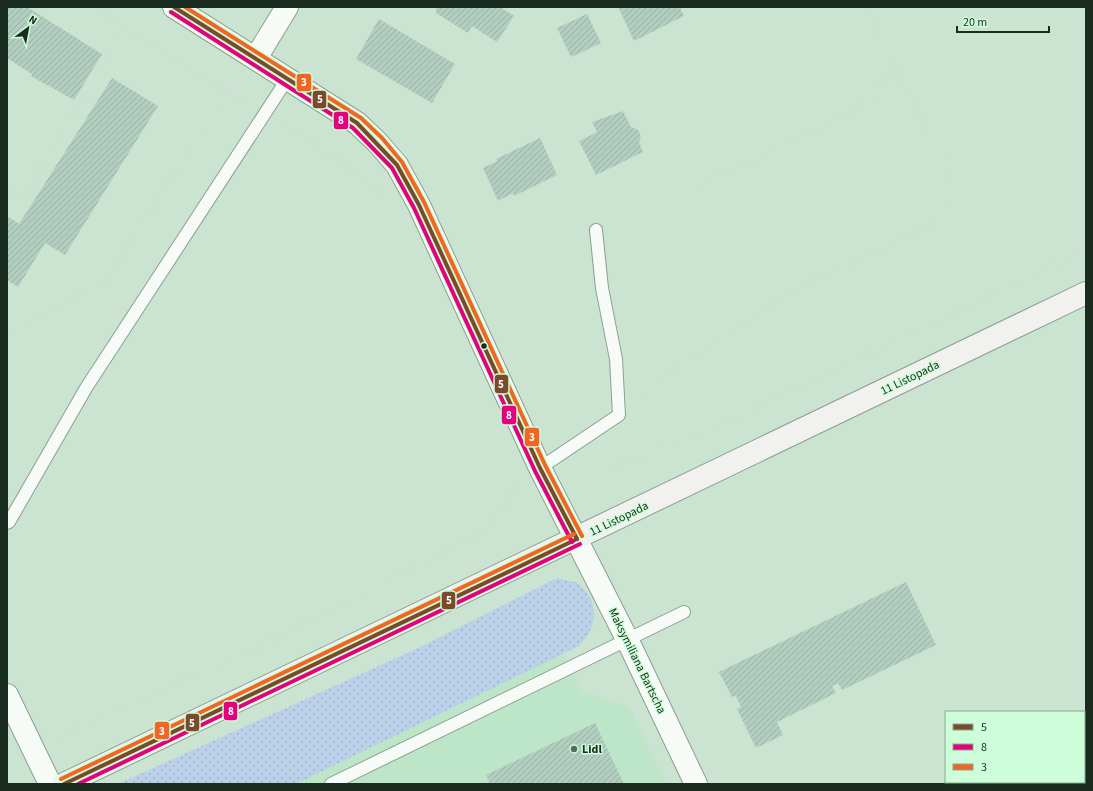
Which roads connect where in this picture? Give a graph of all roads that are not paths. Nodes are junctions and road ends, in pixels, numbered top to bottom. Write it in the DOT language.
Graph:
graph roads {
  1 [pos="174,7"];
  2 [pos="287,7"];
  3 [pos="252,56"];
  4 [pos="288,78"];
  5 [pos="596,230"];
  6 [pos="1086,293"];
  7 [pos="540,468"];
  8 [pos="7,523"];
  9 [pos="577,539"];
  10 [pos="684,612"];
  11 [pos="626,639"];
  12 [pos="7,695"];
  13 [pos="336,783"];
  14 [pos="50,784"];
  15 [pos="64,784"];
  16 [pos="696,784"];
  1 -- 3 [label="street, Maksymiliana Bartscha"];
  2 -- 3 [label="street"];
  3 -- 4 [label="street, Maksymiliana Bartscha"];
  4 -- 7 [label="street, Maksymiliana Bartscha"];
  4 -- 8 [label="lane"];
  5 -- 7 [label="lane"];
  6 -- 9 [label="main road, 11 Listopada"];
  7 -- 9 [label="street, Maksymiliana Bartscha"];
  9 -- 11 [label="street, Maksymiliana Bartscha"];
  9 -- 15 [label="main road, 11 Listopada"];
  10 -- 11 [label="lane"];
  11 -- 13 [label="lane"];
  11 -- 16 [label="street, Maksymiliana Bartscha"];
  12 -- 14 [label="street"];
}
